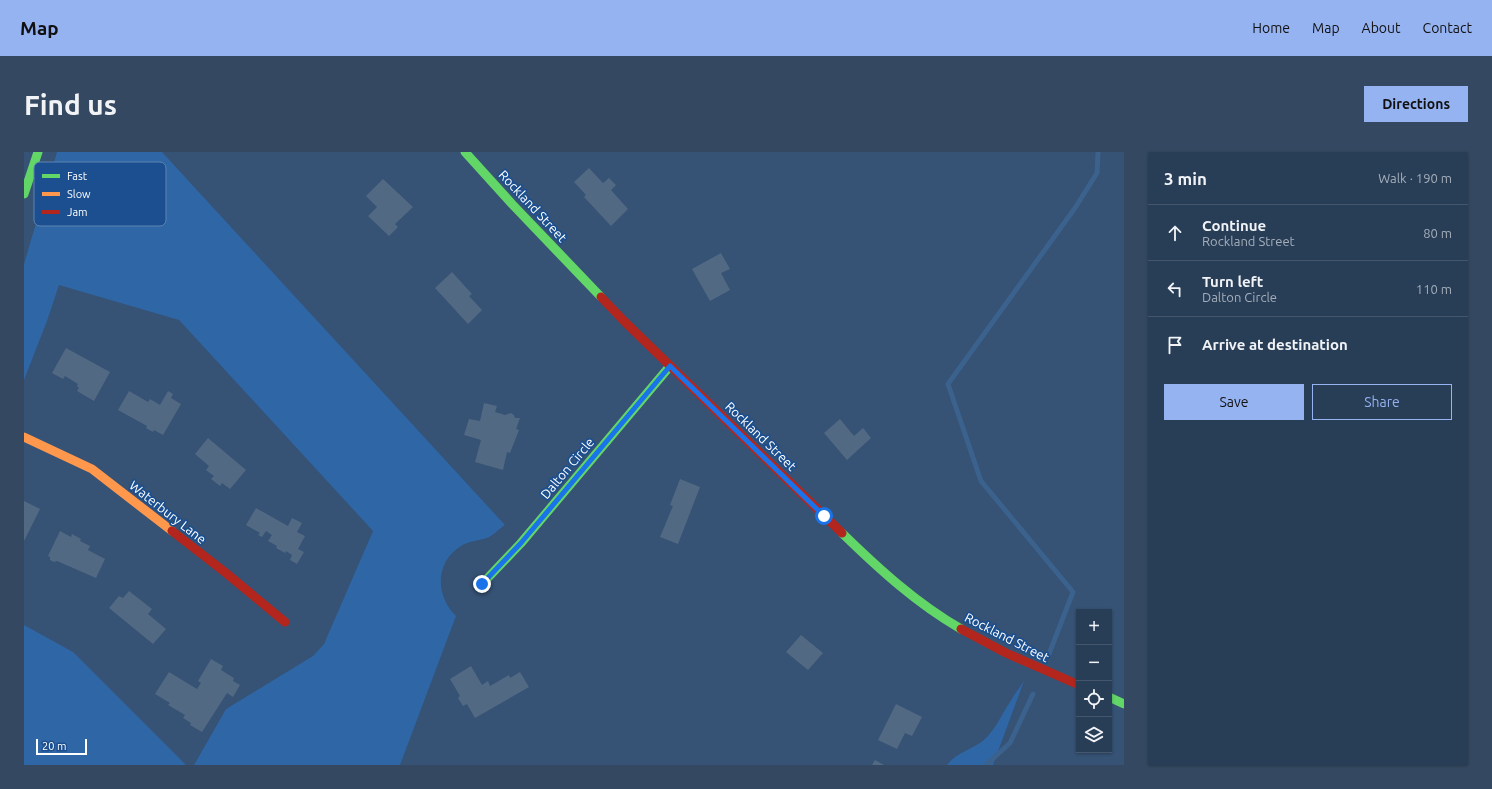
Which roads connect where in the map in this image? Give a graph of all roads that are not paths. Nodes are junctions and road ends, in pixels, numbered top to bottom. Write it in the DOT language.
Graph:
graph roads {
  1 [pos="38,152"];
  2 [pos="465,152"];
  3 [pos="35,162"];
  4 [pos="34,164"];
  5 [pos="24,194"];
  6 [pos="670,366"];
  7 [pos="24,437"];
  8 [pos="482,584"];
  9 [pos="285,622"];
  10 [pos="1076,684"];
  11 [pos="1112,698"];
  12 [pos="1124,704"];
  1 -- 3 [label="street"];
  2 -- 6 [label="street, Rockland Street"];
  4 -- 5 [label="street"];
  6 -- 8 [label="street, Dalton Circle"];
  6 -- 10 [label="street, Rockland Street"];
  7 -- 9 [label="street, Waterbury Lane"];
  11 -- 12 [label="street"];
}
